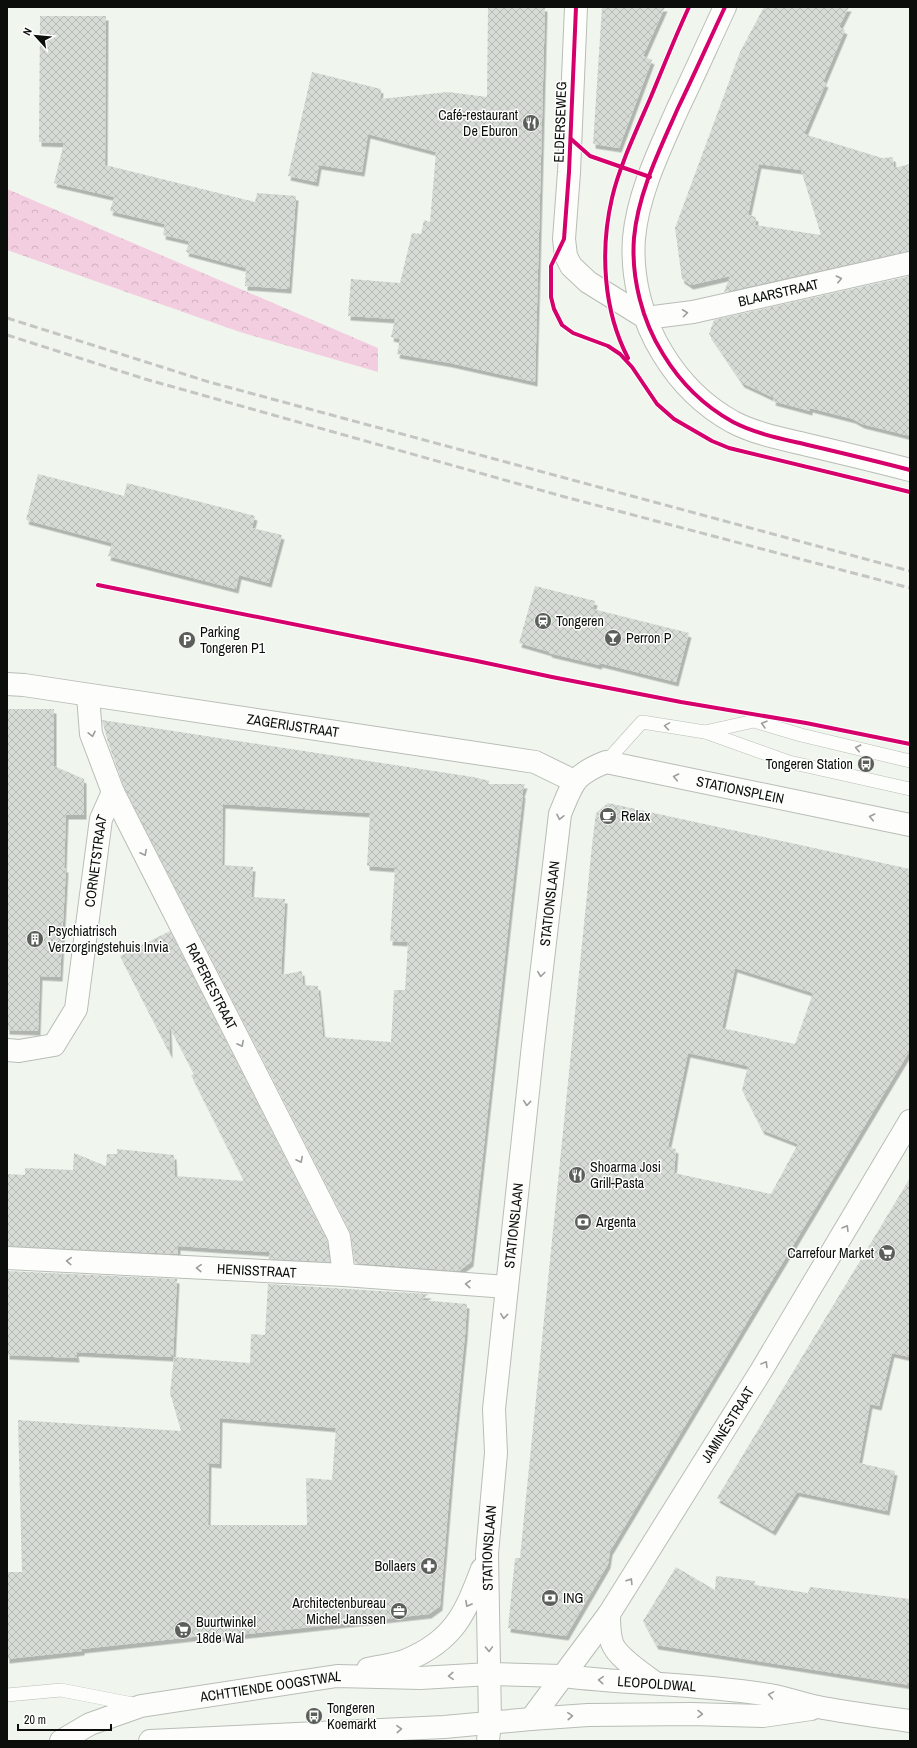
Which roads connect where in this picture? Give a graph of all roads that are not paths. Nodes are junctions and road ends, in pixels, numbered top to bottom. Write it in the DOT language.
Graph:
graph roads {
  1 [pos="576,7"];
  2 [pos="725,7"];
  3 [pos="910,263"];
  4 [pos="646,318"];
  5 [pos="910,470"];
  6 [pos="7,684"];
  7 [pos="88,696"];
  8 [pos="705,732"];
  9 [pos="910,761"];
  10 [pos="606,762"];
  11 [pos="574,781"];
  12 [pos="910,789"];
  13 [pos="113,792"];
  14 [pos="910,825"];
  15 [pos="7,1050"];
  16 [pos="910,1121"];
  17 [pos="7,1258"];
  18 [pos="344,1275"];
  19 [pos="507,1287"];
  20 [pos="487,1554"];
  21 [pos="609,1614"];
  22 [pos="490,1674"];
  23 [pos="337,1676"];
  24 [pos="562,1676"];
  25 [pos="654,1682"];
  26 [pos="7,1695"];
  27 [pos="141,1706"];
  28 [pos="822,1708"];
  29 [pos="531,1719"];
  30 [pos="910,1721"];
  31 [pos="489,1731"];
  32 [pos="61,1741"];
  33 [pos="150,1741"];
  1 -- 4 [label="main road, ELDERSEWEG"];
  2 -- 4 [label="main road"];
  4 -- 3 [label="main road, BLAARSTRAAT, one-way"];
  4 -- 5 [label="main road"];
  6 -- 7 [label="main road, ZAGERIJSTRAAT"];
  7 -- 11 [label="main road, ZAGERIJSTRAAT"];
  7 -- 13 [label="main road, RAPERIESTRAAT, one-way"];
  9 -- 8 [label="lane, one-way"];
  8 -- 10 [label="lane, one-way"];
  8 -- 12 [label="lane"];
  10 -- 11 [label="main road"];
  14 -- 10 [label="main road, STATIONSPLEIN, one-way"];
  11 -- 19 [label="main road, STATIONSLAAN, one-way"];
  13 -- 15 [label="main road, CORNETSTRAAT"];
  13 -- 18 [label="main road, RAPERIESTRAAT, one-way"];
  21 -- 16 [label="main road, JAMINÉSTRAAT, one-way"];
  18 -- 17 [label="main road, HENISSTRAAT, one-way"];
  19 -- 18 [label="main road, HENISSTRAAT, one-way"];
  19 -- 20 [label="main road, STATIONSLAAN, one-way"];
  20 -- 22 [label="main road, STATIONSLAAN, one-way"];
  20 -- 23 [label="main road, one-way"];
  21 -- 24 [label="main road, JAMINÉSTRAAT"];
  21 -- 25 [label="main road"];
  22 -- 23 [label="main road, ACHTTIENDE OOGSTWAL, one-way"];
  22 -- 24 [label="main road, LEOPOLDWAL"];
  22 -- 31 [label="main road, STATIONSLAAN"];
  23 -- 27 [label="main road, ACHTTIENDE OOGSTWAL"];
  25 -- 24 [label="main road, LEOPOLDWAL, one-way"];
  24 -- 29 [label="main road, JAMINÉSTRAAT"];
  28 -- 25 [label="main road, LEOPOLDWAL, one-way"];
  26 -- 27 [label="lane"];
  27 -- 32 [label="main road, ACHTTIENDE OOGSTWAL"];
  29 -- 28 [label="main road, LEOPOLDWAL, one-way"];
  28 -- 30 [label="main road, LEOPOLDWAL"];
  29 -- 31 [label="main road, LEOPOLDWAL"];
  33 -- 31 [label="main road, one-way"];
}
